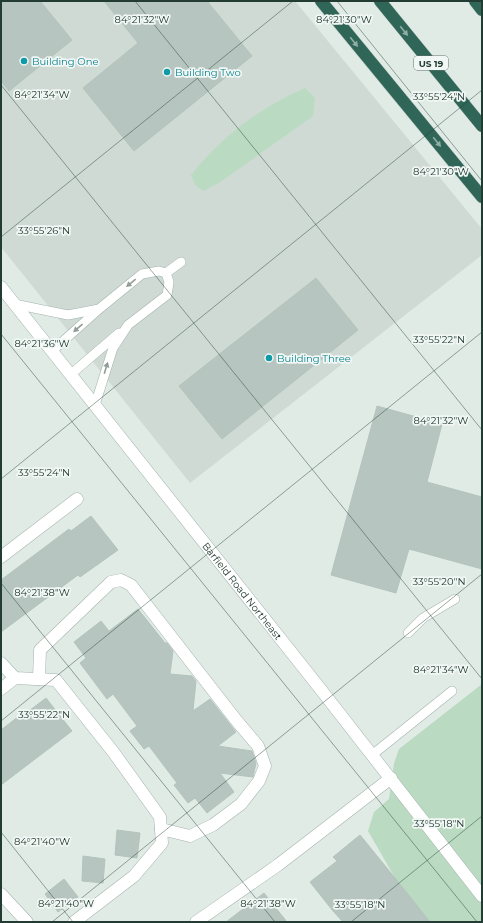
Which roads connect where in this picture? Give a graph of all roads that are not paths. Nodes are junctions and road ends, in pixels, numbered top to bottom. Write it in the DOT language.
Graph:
graph roads {
  1 [pos="321,1"];
  2 [pos="380,1"];
  3 [pos="475,1"];
  4 [pos="482,10"];
  5 [pos="482,126"];
  6 [pos="482,197"];
  7 [pos="181,262"];
  8 [pos="166,273"];
  9 [pos="1,287"];
  10 [pos="14,304"];
  11 [pos="104,305"];
  12 [pos="128,325"];
  13 [pos="52,350"];
  14 [pos="70,375"];
  15 [pos="95,405"];
  16 [pos="77,499"];
  17 [pos="1,557"];
  18 [pos="455,599"];
  19 [pos="408,633"];
  20 [pos="1,663"];
  21 [pos="15,678"];
  22 [pos="38,679"];
  23 [pos="1,689"];
  24 [pos="452,692"];
  25 [pos="372,755"];
  26 [pos="390,778"];
  27 [pos="161,829"];
  28 [pos="1,894"];
  29 [pos="482,896"];
  30 [pos="26,921"];
  31 [pos="74,922"];
  32 [pos="196,922"];
  1 -- 6 [label="highway, one-way"];
  2 -- 5 [label="highway, US 19, one-way"];
  3 -- 4 [label="highway"];
  7 -- 8 [label="lane"];
  8 -- 11 [label="lane, one-way"];
  8 -- 12 [label="lane"];
  9 -- 10 [label="street, Barfield Road Northeast"];
  10 -- 11 [label="lane"];
  10 -- 13 [label="street, Barfield Road Northeast"];
  11 -- 13 [label="lane, one-way"];
  12 -- 14 [label="lane"];
  15 -- 12 [label="lane, one-way"];
  13 -- 14 [label="street, Barfield Road Northeast"];
  14 -- 15 [label="street, Barfield Road Northeast"];
  15 -- 25 [label="street, Barfield Road Northeast"];
  16 -- 17 [label="street"];
  18 -- 19 [label="lane"];
  20 -- 21 [label="street"];
  21 -- 22 [label="street"];
  21 -- 23 [label="street"];
  22 -- 27 [label="street"];
  22 -- 27 [label="street"];
  24 -- 25 [label="lane"];
  25 -- 26 [label="street, Barfield Road Northeast"];
  26 -- 29 [label="street, Barfield Road Northeast"];
  26 -- 32 [label="street"];
  27 -- 31 [label="street"];
  28 -- 30 [label="street"];
}
